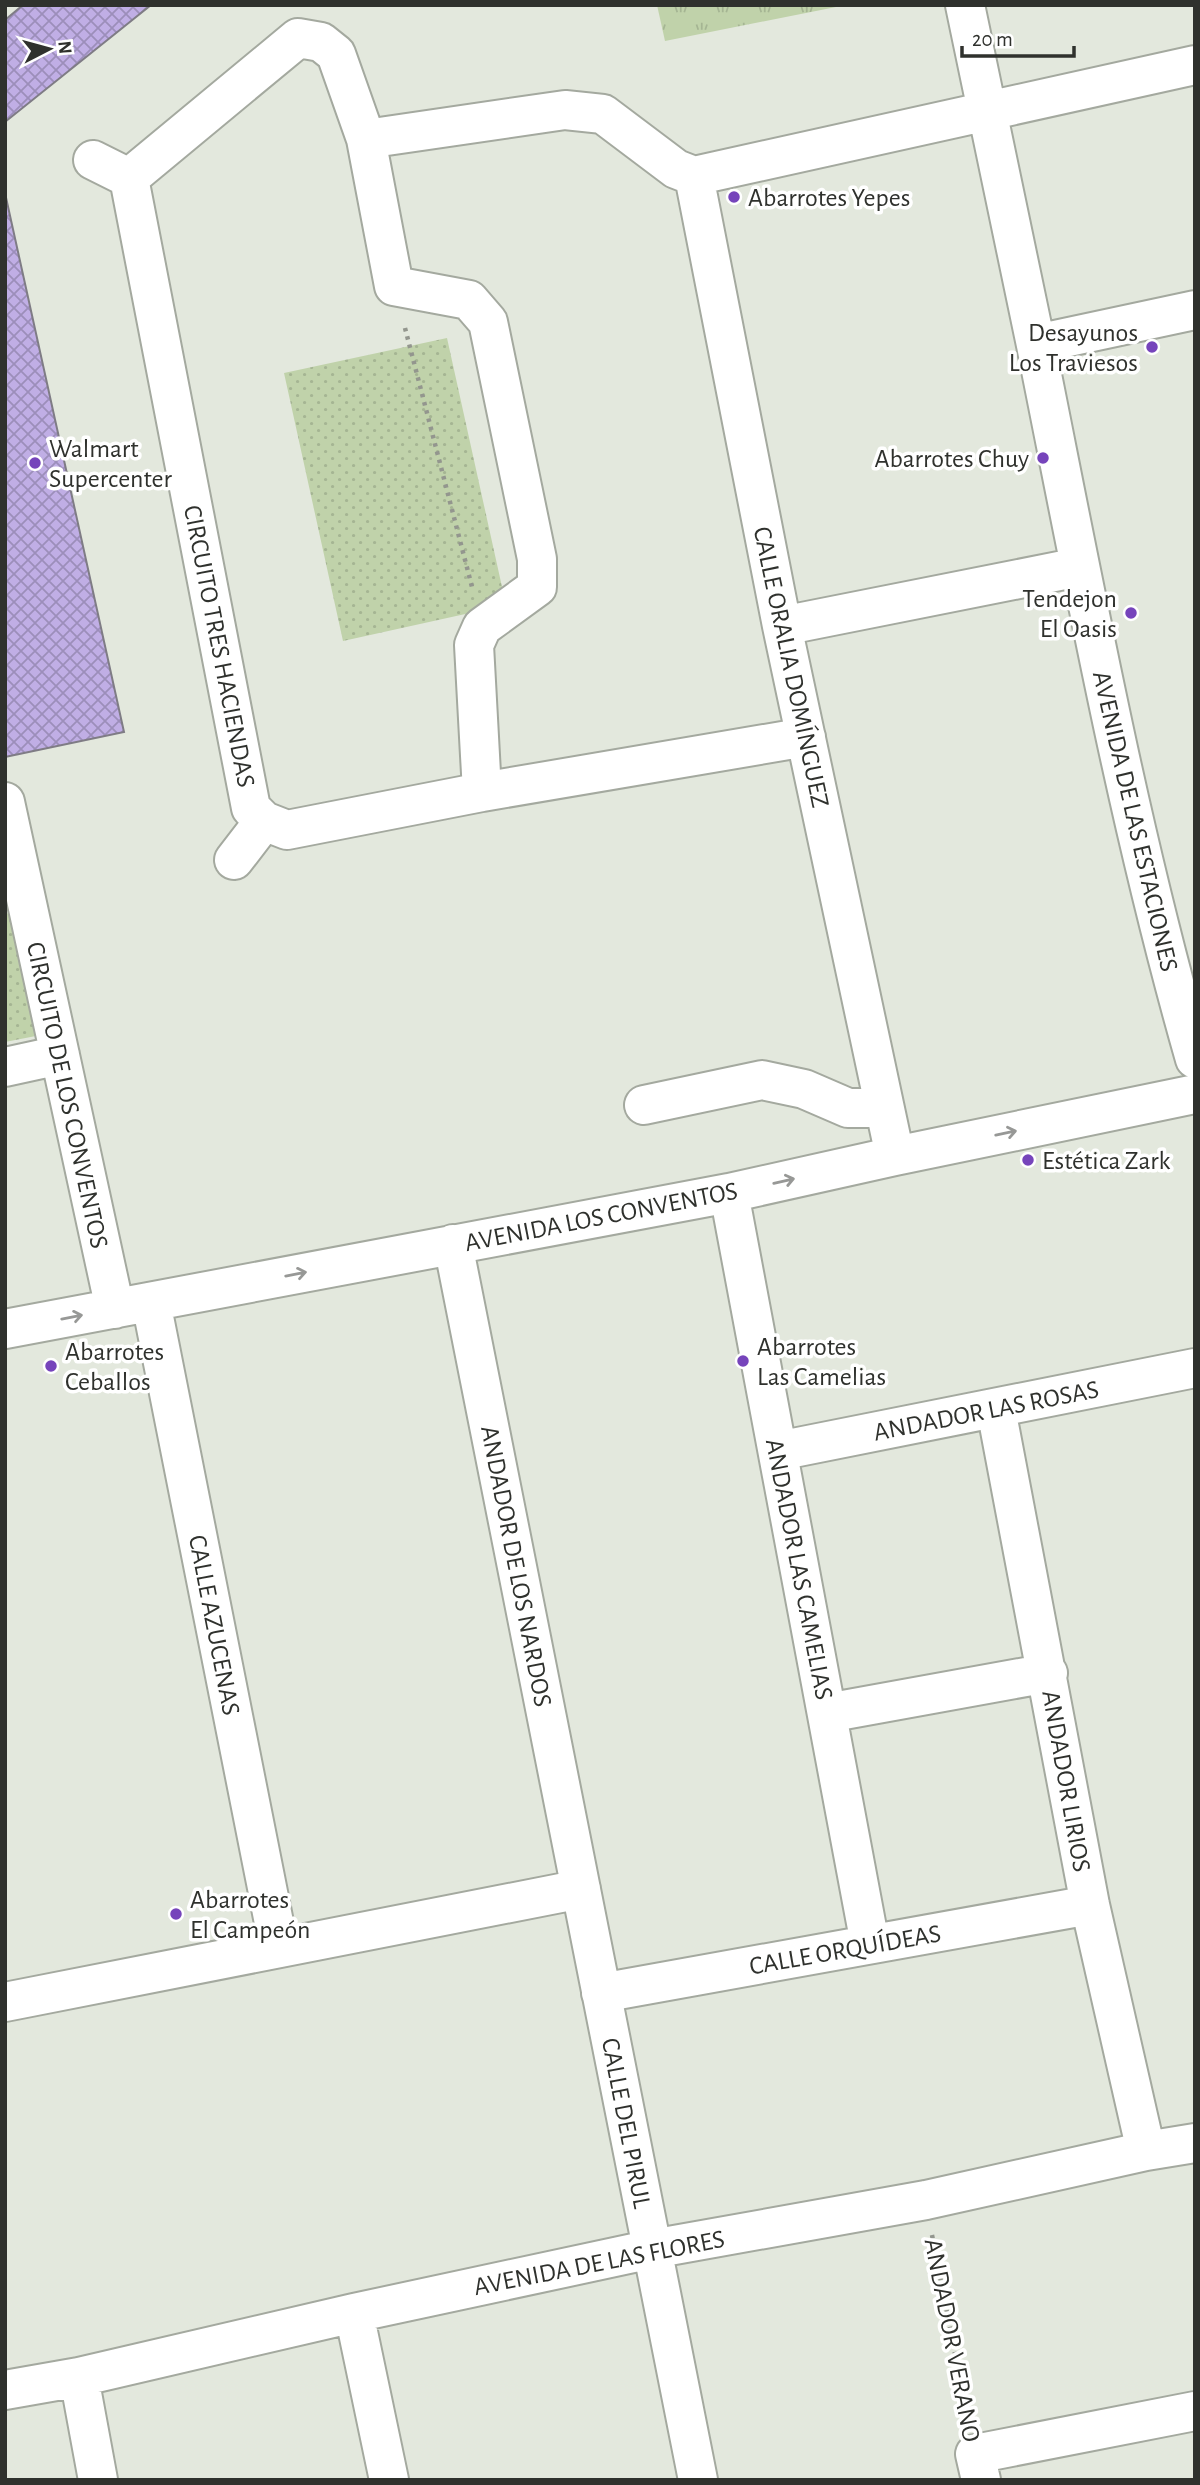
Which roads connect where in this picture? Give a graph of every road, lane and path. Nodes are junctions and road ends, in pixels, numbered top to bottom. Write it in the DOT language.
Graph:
graph roads {
  1 [pos="965,5"];
  2 [pos="1195,65"];
  3 [pos="987,111"];
  4 [pos="366,139"];
  5 [pos="93,160"];
  6 [pos="694,176"];
  7 [pos="129,178"];
  8 [pos="394,286"];
  9 [pos="1195,310"];
  10 [pos="1036,344"];
  11 [pos="1079,567"];
  12 [pos="782,626"];
  13 [pos="482,627"];
  14 [pos="806,737"];
  15 [pos="482,792"];
  16 [pos="5,802"];
  17 [pos="264,821"];
  18 [pos="234,860"];
  19 [pos="14,883"];
  20 [pos="1179,942"];
  21 [pos="60,1055"];
  22 [pos="1195,1059"];
  23 [pos="5,1068"];
  24 [pos="1195,1094"];
  25 [pos="644,1105"];
  26 [pos="884,1108"];
  27 [pos="895,1156"];
  28 [pos="729,1193"];
  29 [pos="453,1244"];
  30 [pos="133,1305"];
  31 [pos="5,1329"];
  32 [pos="1195,1368"];
  33 [pos="996,1409"];
  34 [pos="778,1451"];
  35 [pos="1048,1673"];
  36 [pos="827,1713"];
  37 [pos="580,1889"];
  38 [pos="1090,1905"];
  39 [pos="870,1944"];
  40 [pos="279,1948"];
  41 [pos="601,1993"];
  42 [pos="5,2002"];
  43 [pos="1195,2143"];
  44 [pos="1146,2151"];
  45 [pos="926,2200"];
  46 [pos="652,2249"];
  47 [pos="354,2313"];
  48 [pos="79,2377"];
  49 [pos="5,2390"];
  50 [pos="1195,2411"];
  51 [pos="978,2467"];
  52 [pos="98,2480"];
  53 [pos="388,2480"];
  54 [pos="698,2480"];
  1 -- 3 [label="street, AVENIDA DE LAS ESTACIONES"];
  2 -- 3 [label="street"];
  3 -- 6 [label="street"];
  3 -- 10 [label="street, AVENIDA DE LAS ESTACIONES"];
  4 -- 6 [label="street"];
  4 -- 7 [label="street"];
  4 -- 8 [label="street"];
  5 -- 7 [label="street"];
  6 -- 12 [label="street, CALLE ORALIA DOMÍNGUEZ"];
  7 -- 17 [label="street, CIRCUITO TRES HACIENDAS"];
  8 -- 13 [label="path"];
  8 -- 13 [label="street"];
  9 -- 10 [label="street"];
  10 -- 11 [label="street, AVENIDA DE LAS ESTACIONES"];
  11 -- 12 [label="street"];
  11 -- 20 [label="street, AVENIDA DE LAS ESTACIONES"];
  12 -- 14 [label="street, CALLE ORALIA DOMÍNGUEZ"];
  13 -- 15 [label="street"];
  14 -- 15 [label="street, CIRCUITO TRES HACIENDAS"];
  14 -- 26 [label="street, CALLE ORALIA DOMÍNGUEZ"];
  15 -- 17 [label="street, CIRCUITO TRES HACIENDAS"];
  16 -- 19 [label="street, CIRCUITO DE LOS CONVENTOS"];
  17 -- 18 [label="street, CIRCUITO TRES HACIENDAS"];
  19 -- 21 [label="street, CIRCUITO DE LOS CONVENTOS"];
  20 -- 22 [label="street, AVENIDA DE LAS ESTACIONES"];
  21 -- 23 [label="street"];
  21 -- 30 [label="street, CIRCUITO DE LOS CONVENTOS"];
  27 -- 24 [label="street, AVENIDA LOS CONVENTOS, one-way"];
  25 -- 26 [label="street"];
  26 -- 27 [label="street, CALLE ORALIA DOMÍNGUEZ"];
  28 -- 27 [label="street, AVENIDA LOS CONVENTOS, one-way"];
  28 -- 29 [label="street, AVENIDA LOS CONVENTOS"];
  28 -- 34 [label="street, ANDADOR LAS CAMELIAS"];
  30 -- 29 [label="street, AVENIDA LOS CONVENTOS, one-way"];
  29 -- 37 [label="street, ANDADOR DE LOS NARDOS"];
  31 -- 30 [label="street, AVENIDA LOS CONVENTOS, one-way"];
  30 -- 40 [label="street, CALLE AZUCENAS"];
  32 -- 33 [label="street, ANDADOR LAS ROSAS"];
  33 -- 34 [label="street, ANDADOR LAS ROSAS"];
  33 -- 35 [label="street, ANDADOR LIRIOS"];
  34 -- 36 [label="street, ANDADOR LAS CAMELIAS"];
  35 -- 36 [label="street"];
  35 -- 38 [label="street, ANDADOR LIRIOS"];
  36 -- 39 [label="street, ANDADOR LAS CAMELIAS"];
  37 -- 40 [label="street"];
  37 -- 41 [label="street, CALLE DEL PIRUL"];
  38 -- 39 [label="street, CALLE ORQUÍDEAS"];
  38 -- 44 [label="street, ANDADOR LIRIOS"];
  39 -- 41 [label="street, CALLE ORQUÍDEAS"];
  40 -- 42 [label="street"];
  41 -- 46 [label="street, CALLE DEL PIRUL"];
  43 -- 44 [label="street, AVENIDA DE LAS FLORES"];
  44 -- 45 [label="street, AVENIDA DE LAS FLORES"];
  45 -- 46 [label="street, AVENIDA DE LAS FLORES"];
  45 -- 51 [label="path, ANDADOR VERANO"];
  46 -- 47 [label="street, AVENIDA DE LAS FLORES"];
  46 -- 54 [label="street, CALLE DEL PIRUL"];
  47 -- 48 [label="street, AVENIDA DE LAS FLORES"];
  47 -- 53 [label="street"];
  48 -- 49 [label="street, AVENIDA DE LAS FLORES"];
  48 -- 52 [label="street"];
  50 -- 51 [label="street"];
}
